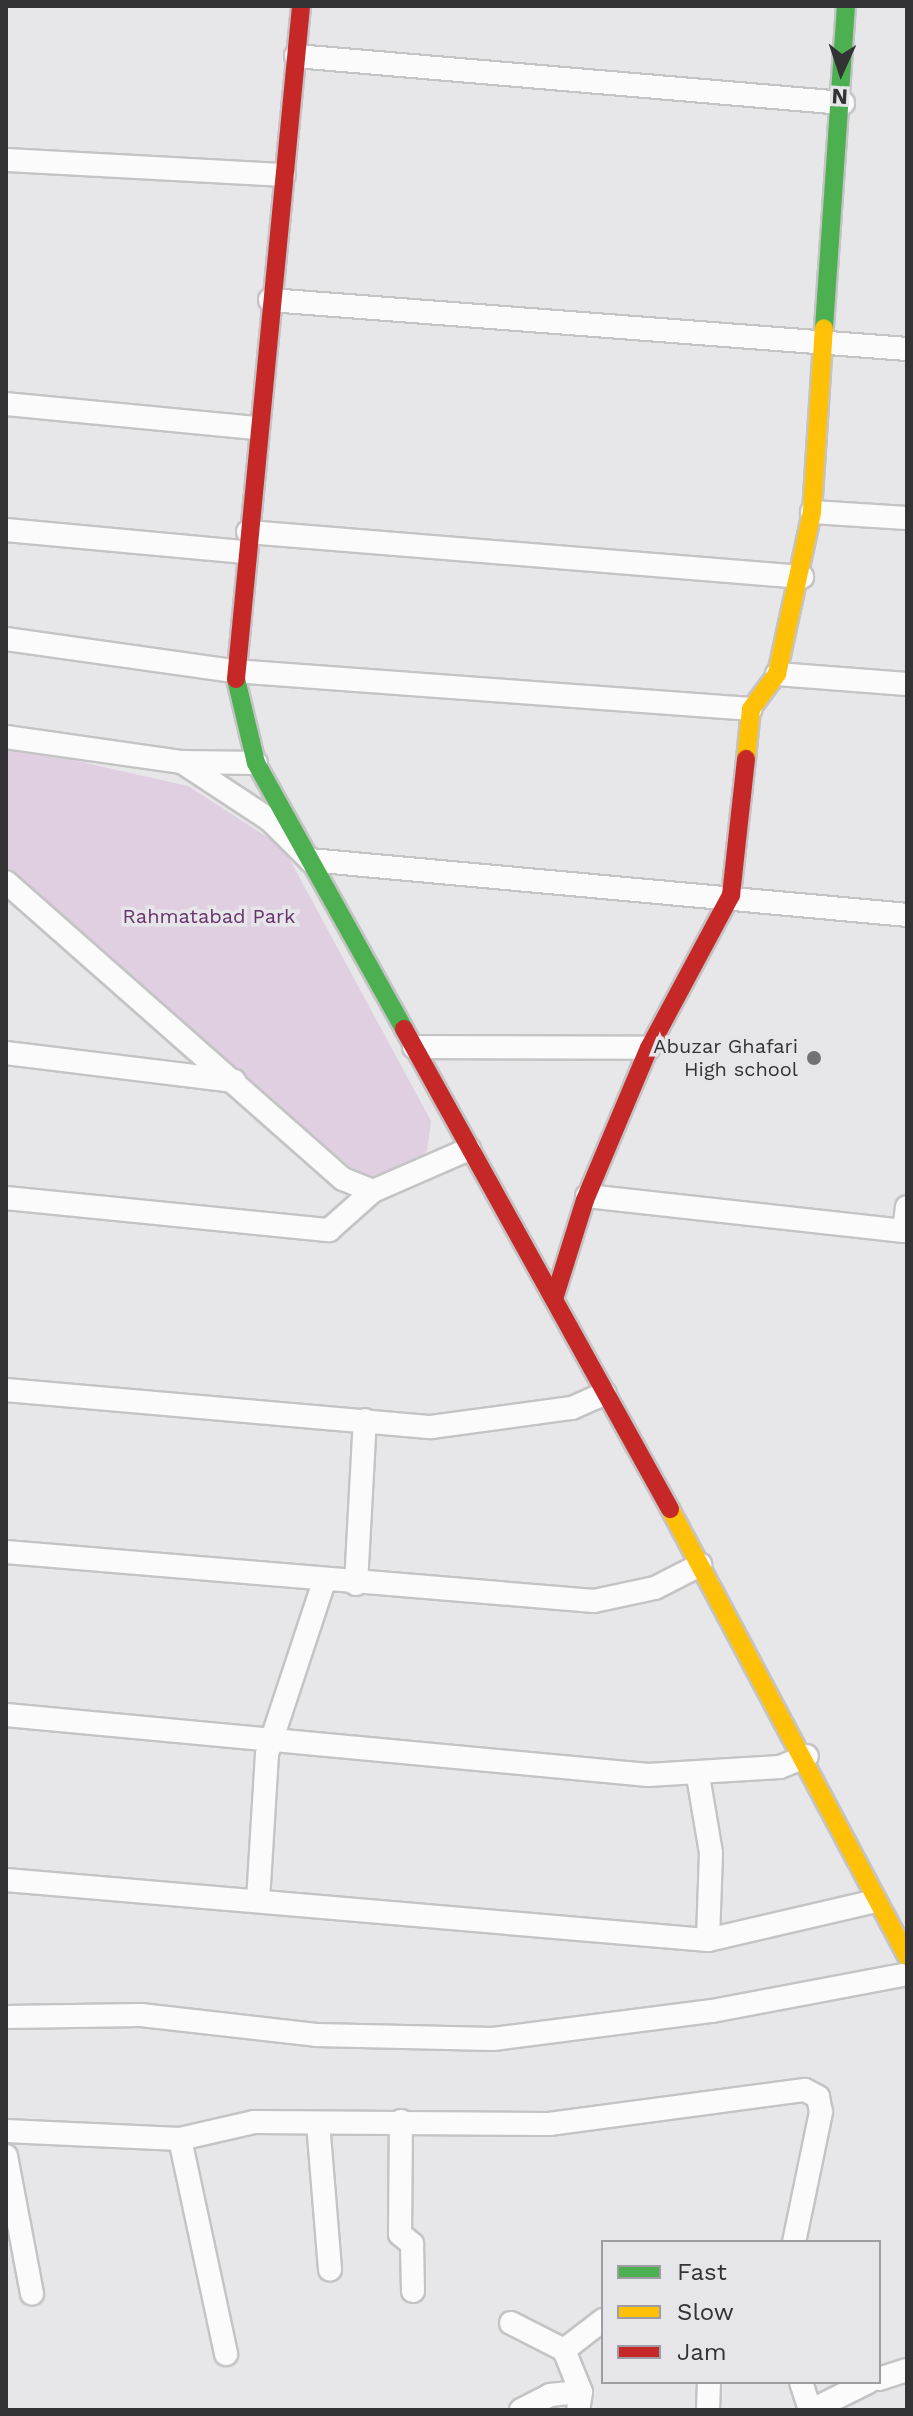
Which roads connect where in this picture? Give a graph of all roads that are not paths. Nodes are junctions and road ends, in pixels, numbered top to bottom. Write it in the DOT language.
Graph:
graph roads {
  1 [pos="301,6"];
  2 [pos="846,6"];
  3 [pos="296,56"];
  4 [pos="843,103"];
  5 [pos="6,160"];
  6 [pos="284,175"];
  7 [pos="270,300"];
  8 [pos="829,343"];
  9 [pos="907,349"];
  10 [pos="6,404"];
  11 [pos="255,428"];
  12 [pos="812,512"];
  13 [pos="907,518"];
  14 [pos="6,530"];
  15 [pos="246,542"];
  16 [pos="802,577"];
  17 [pos="6,639"];
  18 [pos="234,671"];
  19 [pos="777,674"];
  20 [pos="907,684"];
  21 [pos="751,709"];
  22 [pos="6,737"];
  23 [pos="182,762"];
  24 [pos="256,763"];
  25 [pos="310,860"];
  26 [pos="6,882"];
  27 [pos="731,895"];
  28 [pos="907,915"];
  29 [pos="414,1047"];
  30 [pos="649,1048"];
  31 [pos="6,1053"];
  32 [pos="234,1081"];
  33 [pos="469,1149"];
  34 [pos="373,1191"];
  35 [pos="587,1196"];
  36 [pos="6,1198"];
  37 [pos="907,1207"];
  38 [pos="554,1299"];
  39 [pos="6,1390"];
  40 [pos="605,1393"];
  41 [pos="365,1420"];
  42 [pos="6,1552"];
  43 [pos="700,1565"];
  44 [pos="324,1582"];
  45 [pos="356,1584"];
  46 [pos="6,1715"];
  47 [pos="271,1738"];
  48 [pos="807,1756"];
  49 [pos="698,1776"];
  50 [pos="6,1880"];
  51 [pos="258,1901"];
  52 [pos="875,1901"];
  53 [pos="708,1940"];
  54 [pos="907,1956"];
  55 [pos="907,1974"];
  56 [pos="6,2017"];
  57 [pos="401,2121"];
  58 [pos="318,2123"];
  59 [pos="6,2131"];
  60 [pos="180,2139"];
  61 [pos="6,2156"];
  62 [pos="787,2239"];
  63 [pos="330,2270"];
  64 [pos="413,2291"];
  65 [pos="32,2294"];
  66 [pos="601,2322"];
  67 [pos="511,2323"];
  68 [pos="564,2350"];
  69 [pos="226,2354"];
  70 [pos="907,2370"];
  71 [pos="881,2378"];
  72 [pos="709,2384"];
  73 [pos="802,2384"];
  74 [pos="864,2384"];
  75 [pos="580,2401"];
  76 [pos="521,2410"];
  77 [pos="708,2410"];
  78 [pos="811,2410"];
  1 -- 3 [label="street"];
  2 -- 4 [label="street"];
  3 -- 4 [label="street"];
  3 -- 6 [label="street"];
  4 -- 8 [label="street"];
  5 -- 6 [label="street"];
  6 -- 7 [label="street"];
  7 -- 8 [label="street"];
  7 -- 11 [label="street"];
  8 -- 9 [label="street"];
  8 -- 12 [label="street"];
  10 -- 11 [label="street"];
  11 -- 15 [label="street"];
  12 -- 13 [label="street"];
  12 -- 16 [label="street"];
  14 -- 15 [label="street"];
  15 -- 16 [label="street"];
  15 -- 18 [label="street"];
  16 -- 19 [label="street"];
  17 -- 18 [label="street"];
  18 -- 21 [label="street"];
  18 -- 24 [label="street"];
  19 -- 20 [label="street"];
  19 -- 21 [label="street"];
  21 -- 27 [label="street"];
  22 -- 23 [label="street"];
  23 -- 24 [label="street"];
  23 -- 25 [label="street"];
  24 -- 25 [label="street"];
  25 -- 27 [label="street"];
  25 -- 29 [label="street"];
  26 -- 32 [label="street"];
  27 -- 28 [label="street"];
  27 -- 30 [label="street"];
  29 -- 30 [label="street"];
  29 -- 33 [label="street"];
  30 -- 35 [label="street"];
  31 -- 32 [label="street"];
  32 -- 34 [label="street"];
  33 -- 34 [label="street"];
  33 -- 38 [label="street"];
  34 -- 36 [label="street"];
  35 -- 37 [label="street"];
  35 -- 38 [label="street"];
  38 -- 40 [label="street"];
  39 -- 41 [label="street"];
  40 -- 41 [label="street"];
  40 -- 43 [label="street"];
  41 -- 45 [label="street"];
  42 -- 44 [label="street"];
  43 -- 45 [label="street"];
  43 -- 48 [label="street"];
  44 -- 45 [label="street"];
  44 -- 47 [label="street"];
  46 -- 47 [label="street"];
  47 -- 49 [label="street"];
  47 -- 51 [label="street"];
  48 -- 49 [label="street"];
  48 -- 52 [label="street"];
  49 -- 53 [label="street"];
  50 -- 51 [label="street"];
  51 -- 53 [label="street"];
  52 -- 53 [label="street"];
  52 -- 54 [label="street"];
  55 -- 56 [label="street"];
  57 -- 58 [label="street"];
  57 -- 62 [label="street"];
  57 -- 64 [label="street"];
  58 -- 60 [label="street"];
  58 -- 63 [label="street"];
  59 -- 60 [label="street"];
  60 -- 69 [label="street"];
  61 -- 65 [label="street"];
  66 -- 68 [label="street"];
  67 -- 68 [label="street"];
  68 -- 75 [label="street"];
  70 -- 71 [label="street"];
  72 -- 77 [label="street"];
  73 -- 78 [label="street"];
  74 -- 78 [label="street"];
  75 -- 76 [label="street"];
}
